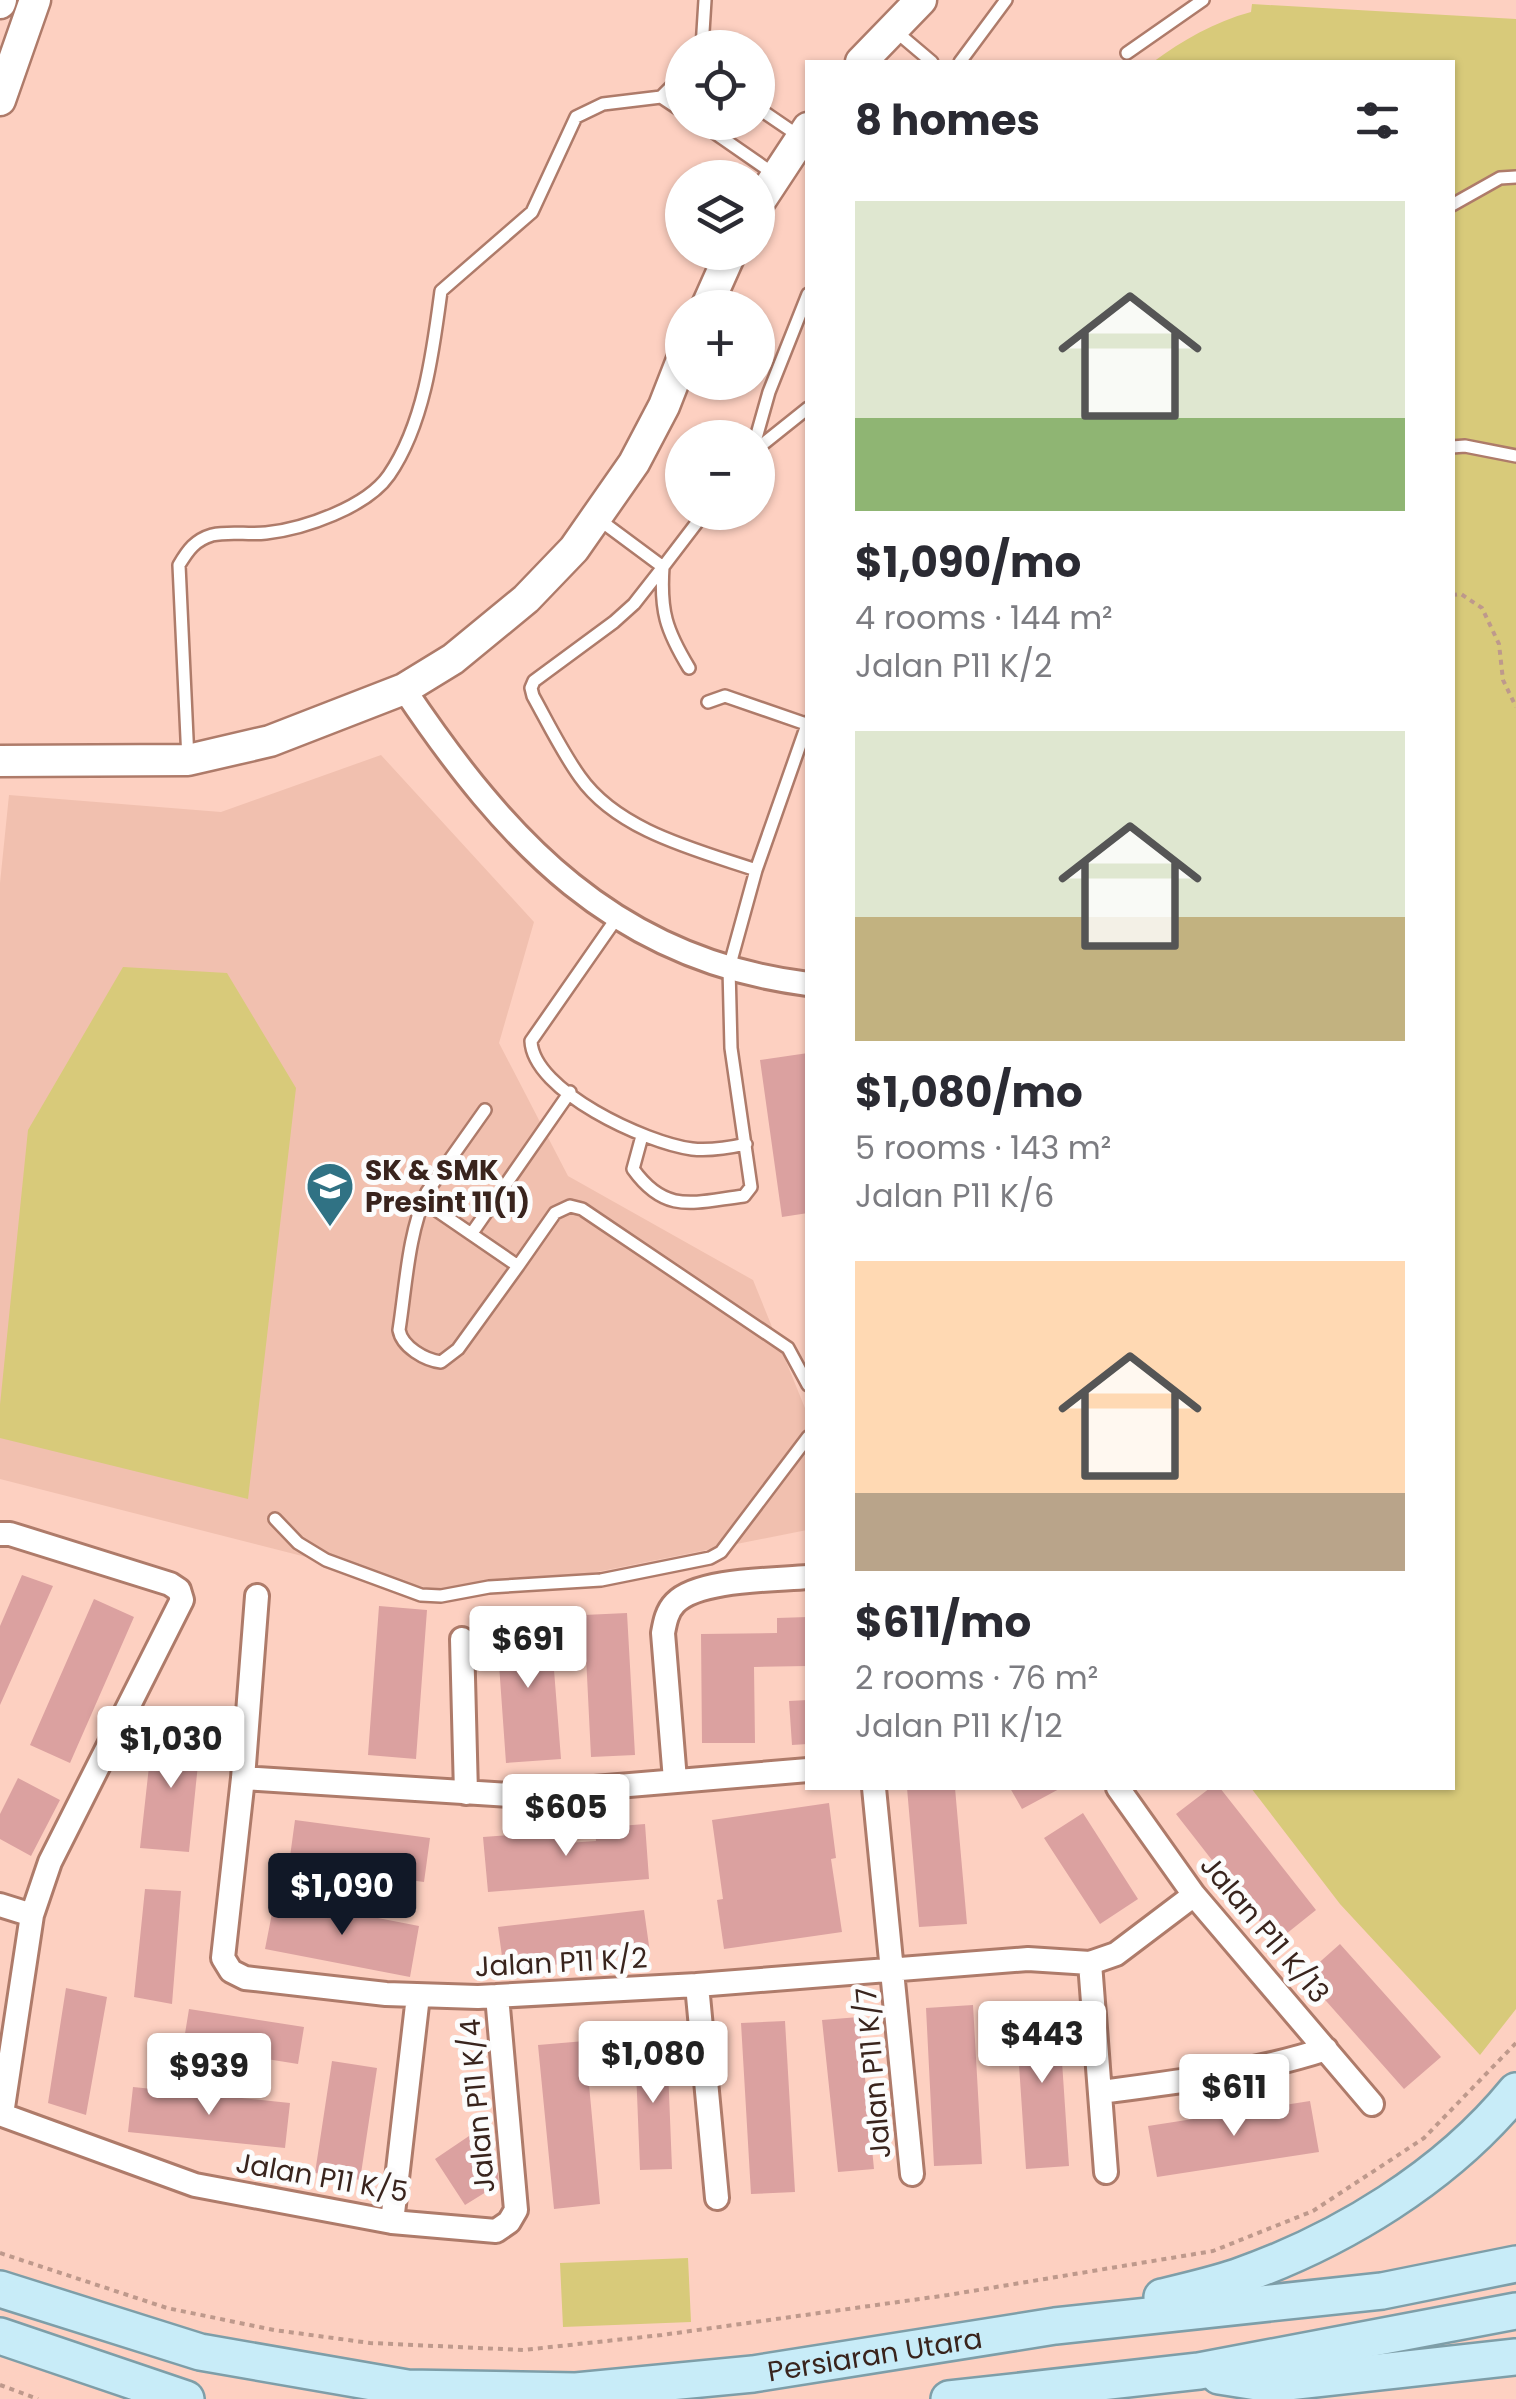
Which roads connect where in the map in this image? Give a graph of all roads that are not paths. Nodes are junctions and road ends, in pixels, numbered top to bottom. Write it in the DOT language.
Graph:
graph roads {
  1 [pos="35,0"];
  2 [pos="705,0"];
  3 [pos="921,0"];
  4 [pos="1006,0"];
  5 [pos="1203,0"];
  6 [pos="892,28"];
  7 [pos="703,30"];
  8 [pos="1127,53"];
  9 [pos="863,60"];
  10 [pos="930,60"];
  11 [pos="961,60"];
  12 [pos="665,92"];
  13 [pos="661,96"];
  14 [pos="665,99"];
  15 [pos="0,100"];
  16 [pos="775,117"];
  17 [pos="804,133"];
  18 [pos="725,140"];
  19 [pos="754,160"];
  20 [pos="775,173"];
  21 [pos="1516,178"];
  22 [pos="1455,203"];
  23 [pos="805,302"];
  24 [pos="665,397"];
  25 [pos="805,410"];
  26 [pos="762,420"];
  27 [pos="775,434"];
  28 [pos="1455,447"];
  29 [pos="1516,456"];
  30 [pos="597,518"];
  31 [pos="690,530"];
  32 [pos="663,566"];
  33 [pos="689,668"];
  34 [pos="404,689"];
  35 [pos="708,702"];
  36 [pos="805,722"];
  37 [pos="805,729"];
  38 [pos="188,760"];
  39 [pos="0,761"];
  40 [pos="756,870"];
  41 [pos="616,919"];
  42 [pos="729,968"];
  43 [pos="805,983"];
  44 [pos="570,1092"];
  45 [pos="485,1110"];
  46 [pos="642,1136"];
  47 [pos="746,1144"];
  48 [pos="423,1201"];
  49 [pos="472,1234"];
  50 [pos="518,1266"];
  51 [pos="805,1379"];
  52 [pos="805,1441"];
  53 [pos="275,1520"];
  54 [pos="0,1534"];
  55 [pos="805,1577"];
  56 [pos="257,1596"];
  57 [pos="462,1640"];
  58 [pos="805,1770"];
  59 [pos="243,1778"];
  60 [pos="674,1780"];
  61 [pos="874,1790"];
  62 [pos="1119,1790"];
  63 [pos="466,1794"];
  64 [pos="1194,1895"];
  65 [pos="0,1906"];
  66 [pos="32,1915"];
  67 [pos="1090,1963"];
  68 [pos="894,1968"];
  69 [pos="697,1985"];
  70 [pos="418,1996"];
  71 [pos="497,1996"];
  72 [pos="1326,2050"];
  73 [pos="1516,2091"];
  74 [pos="1100,2092"];
  75 [pos="1372,2104"];
  76 [pos="1,2114"];
  77 [pos="1106,2172"];
  78 [pos="912,2174"];
  79 [pos="717,2198"];
  80 [pos="516,2210"];
  81 [pos="392,2222"];
  82 [pos="1516,2264"];
  83 [pos="0,2289"];
  84 [pos="1516,2310"];
  85 [pos="1055,2326"];
  86 [pos="0,2336"];
  87 [pos="1516,2357"];
  88 [pos="1199,2371"];
  89 [pos="186,2399"];
  90 [pos="948,2399"];
  1 -- 15 [label="street"];
  2 -- 7 [label="lane"];
  3 -- 6 [label="street"];
  4 -- 11 [label="lane"];
  5 -- 8 [label="lane"];
  6 -- 9 [label="street"];
  6 -- 10 [label="lane"];
  12 -- 13 [label="lane"];
  13 -- 14 [label="lane"];
  13 -- 38 [label="lane"];
  16 -- 17 [label="lane"];
  17 -- 20 [label="street"];
  18 -- 19 [label="lane"];
  21 -- 22 [label="lane"];
  23 -- 26 [label="lane"];
  24 -- 30 [label="street"];
  25 -- 27 [label="lane"];
  28 -- 29 [label="lane"];
  30 -- 32 [label="lane"];
  30 -- 34 [label="street"];
  31 -- 32 [label="lane"];
  32 -- 33 [label="lane"];
  32 -- 40 [label="lane"];
  34 -- 38 [label="street"];
  34 -- 41 [label="street"];
  35 -- 36 [label="lane"];
  37 -- 40 [label="lane"];
  38 -- 39 [label="street"];
  40 -- 42 [label="lane"];
  41 -- 42 [label="street"];
  41 -- 44 [label="lane"];
  42 -- 43 [label="street"];
  42 -- 47 [label="lane"];
  44 -- 46 [label="lane"];
  44 -- 49 [label="lane"];
  45 -- 48 [label="lane"];
  46 -- 47 [label="lane"];
  46 -- 47 [label="lane"];
  48 -- 49 [label="lane"];
  48 -- 50 [label="lane"];
  49 -- 50 [label="lane"];
  50 -- 51 [label="lane"];
  52 -- 53 [label="lane"];
  54 -- 66 [label="street"];
  55 -- 60 [label="street"];
  56 -- 59 [label="street, Jalan P11 K/2"];
  57 -- 63 [label="street"];
  58 -- 60 [label="street"];
  59 -- 63 [label="street"];
  59 -- 70 [label="street, Jalan P11 K/2"];
  60 -- 63 [label="street"];
  61 -- 68 [label="street, Jalan P11 K/7"];
  62 -- 64 [label="street, Jalan P11 K/13"];
  64 -- 67 [label="street"];
  64 -- 72 [label="street, Jalan P11 K/13"];
  65 -- 66 [label="street"];
  66 -- 76 [label="street"];
  67 -- 68 [label="street, Jalan P11 K/2"];
  67 -- 74 [label="street"];
  68 -- 69 [label="street, Jalan P11 K/2"];
  68 -- 78 [label="street, Jalan P11 K/7"];
  69 -- 71 [label="street, Jalan P11 K/2"];
  69 -- 79 [label="street"];
  70 -- 71 [label="street, Jalan P11 K/2"];
  70 -- 81 [label="street, Jalan P11 K/4"];
  71 -- 80 [label="street, Jalan P11 K/4"];
  72 -- 74 [label="street"];
  72 -- 75 [label="street, Jalan P11 K/13"];
  73 -- 85 [label="main road"];
  74 -- 77 [label="street"];
  76 -- 81 [label="street, Jalan P11 K/5"];
  80 -- 81 [label="street, Jalan P11 K/5"];
  82 -- 85 [label="main road, Persiaran Utara"];
  83 -- 85 [label="main road, Persiaran Utara"];
  84 -- 88 [label="main road, Persiaran Utara"];
  86 -- 89 [label="main road"];
  87 -- 88 [label="main road"];
  88 -- 90 [label="main road, Persiaran Utara"];
}
